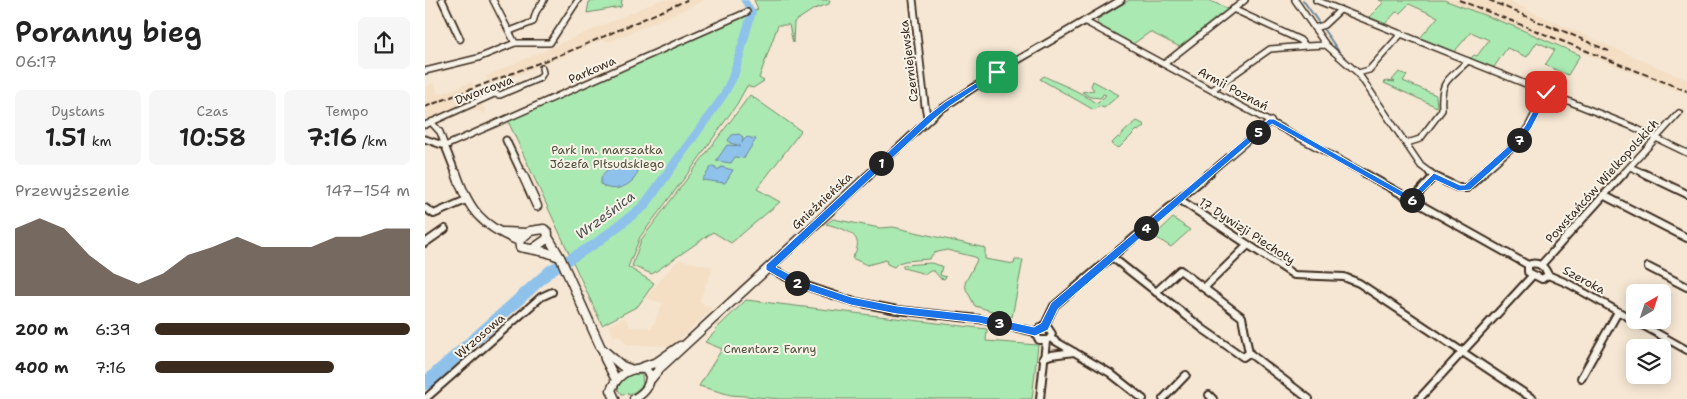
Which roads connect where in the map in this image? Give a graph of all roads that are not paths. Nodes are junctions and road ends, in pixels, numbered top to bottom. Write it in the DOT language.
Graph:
graph roads {
  1 [pos="442,0"];
  2 [pos="493,0"];
  3 [pos="544,0"];
  4 [pos="578,0"];
  5 [pos="913,0"];
  6 [pos="1121,0"];
  7 [pos="1245,0"];
  8 [pos="1295,0"];
  9 [pos="1316,0"];
  10 [pos="1233,9"];
  11 [pos="1340,10"];
  12 [pos="747,12"];
  13 [pos="1084,21"];
  14 [pos="1314,28"];
  15 [pos="510,31"];
  16 [pos="1401,34"];
  17 [pos="460,39"];
  18 [pos="515,43"];
  19 [pos="1326,45"];
  20 [pos="1306,46"];
  21 [pos="1468,61"];
  22 [pos="1164,64"];
  23 [pos="542,68"];
  24 [pos="425,71"];
  25 [pos="1358,73"];
  26 [pos="1212,90"];
  27 [pos="1546,92"];
  28 [pos="1679,113"];
  29 [pos="930,118"];
  30 [pos="1271,121"];
  31 [pos="431,122"];
  32 [pos="425,125"];
  33 [pos="1655,138"];
  34 [pos="425,139"];
  35 [pos="506,140"];
  36 [pos="1407,143"];
  37 [pos="445,146"];
  38 [pos="1687,153"];
  39 [pos="1629,167"];
  40 [pos="1434,176"];
  41 [pos="1687,194"];
  42 [pos="1603,196"];
  43 [pos="466,200"];
  44 [pos="1179,200"];
  45 [pos="1412,200"];
  46 [pos="537,206"];
  47 [pos="425,208"];
  48 [pos="445,228"];
  49 [pos="500,232"];
  50 [pos="527,233"];
  51 [pos="548,237"];
  52 [pos="1687,238"];
  53 [pos="519,241"];
  54 [pos="425,244"];
  55 [pos="1248,245"];
  56 [pos="534,248"];
  57 [pos="560,257"];
  58 [pos="1112,257"];
  59 [pos="1528,265"];
  60 [pos="1541,265"];
  61 [pos="1648,266"];
  62 [pos="769,268"];
  63 [pos="1548,275"];
  64 [pos="1532,276"];
  65 [pos="1687,287"];
  66 [pos="1204,288"];
  67 [pos="552,292"];
  68 [pos="1156,292"];
  69 [pos="1619,312"];
  70 [pos="1044,327"];
  71 [pos="1035,332"];
  72 [pos="699,333"];
  73 [pos="1048,340"];
  74 [pos="603,350"];
  75 [pos="1687,350"];
  76 [pos="1075,352"];
  77 [pos="1462,352"];
  78 [pos="1249,353"];
  79 [pos="1043,358"];
  80 [pos="640,368"];
  81 [pos="630,369"];
  82 [pos="1186,375"];
  83 [pos="1581,378"];
  84 [pos="651,379"];
  85 [pos="616,380"];
  86 [pos="637,398"];
  87 [pos="425,399"];
  88 [pos="614,399"];
  89 [pos="1040,399"];
  90 [pos="1143,399"];
  91 [pos="1163,399"];
  92 [pos="1309,399"];
  93 [pos="1419,399"];
  94 [pos="1533,399"];
  1 -- 17 [label="street"];
  2 -- 15 [label="street"];
  3 -- 15 [label="street"];
  4 -- 18 [label="street"];
  5 -- 29 [label="street, Czerniejewska"];
  6 -- 13 [label="street, Gnieźnieńska"];
  7 -- 10 [label="street"];
  8 -- 14 [label="street"];
  9 -- 11 [label="street"];
  10 -- 20 [label="street"];
  10 -- 22 [label="street"];
  11 -- 14 [label="street"];
  11 -- 16 [label="street"];
  12 -- 37 [label="street, Parkowa"];
  13 -- 22 [label="street, Armii Poznań"];
  13 -- 29 [label="street, Gnieźnieńska"];
  14 -- 19 [label="street"];
  15 -- 18 [label="street"];
  16 -- 21 [label="street"];
  16 -- 25 [label="street"];
  18 -- 24 [label="street"];
  19 -- 20 [label="street"];
  19 -- 25 [label="street"];
  20 -- 26 [label="street"];
  21 -- 27 [label="street"];
  21 -- 36 [label="street"];
  22 -- 26 [label="street, Armii Poznań"];
  23 -- 31 [label="street, Dworcowa"];
  25 -- 36 [label="street"];
  26 -- 30 [label="street, Armii Poznań"];
  27 -- 33 [label="street"];
  27 -- 40 [label="street"];
  28 -- 33 [label="street, Powstańców Wielkopolskich"];
  29 -- 62 [label="street, Gnieźnieńska"];
  30 -- 44 [label="street"];
  30 -- 45 [label="street, Armii Poznań"];
  31 -- 32 [label="street, Dworcowa"];
  31 -- 37 [label="street"];
  33 -- 38 [label="street"];
  33 -- 39 [label="street, Powstańców Wielkopolskich"];
  34 -- 37 [label="street"];
  35 -- 46 [label="street"];
  36 -- 40 [label="street"];
  37 -- 43 [label="street"];
  39 -- 41 [label="street"];
  39 -- 42 [label="street, Powstańców Wielkopolskich"];
  40 -- 45 [label="street"];
  42 -- 52 [label="street"];
  42 -- 60 [label="street, Powstańców Wielkopolskich"];
  43 -- 47 [label="street"];
  43 -- 49 [label="street"];
  44 -- 55 [label="street, 17 Dywizji Piechoty"];
  44 -- 58 [label="street"];
  45 -- 59 [label="street, Armii Poznań"];
  48 -- 54 [label="street"];
  49 -- 50 [label="street"];
  49 -- 53 [label="street"];
  50 -- 51 [label="street"];
  50 -- 53 [label="street"];
  51 -- 56 [label="street"];
  51 -- 57 [label="street"];
  53 -- 56 [label="street"];
  55 -- 66 [label="street"];
  55 -- 77 [label="street, 17 Dywizji Piechoty"];
  56 -- 57 [label="street"];
  57 -- 74 [label="street"];
  58 -- 68 [label="street"];
  58 -- 70 [label="street"];
  59 -- 60 [label="street"];
  59 -- 64 [label="street"];
  60 -- 63 [label="street"];
  61 -- 65 [label="street"];
  62 -- 71 [label="street"];
  62 -- 72 [label="street, Gnieźnieńska"];
  63 -- 64 [label="street"];
  63 -- 69 [label="street, Szeroka"];
  64 -- 77 [label="street"];
  66 -- 68 [label="street"];
  66 -- 78 [label="street"];
  67 -- 87 [label="street, Wrzosowa"];
  68 -- 78 [label="street"];
  69 -- 75 [label="street, Szeroka"];
  69 -- 83 [label="street"];
  70 -- 71 [label="street"];
  70 -- 73 [label="street"];
  71 -- 73 [label="street"];
  72 -- 80 [label="street, Gnieźnieńska"];
  72 -- 84 [label="street, Gnieźnieńska"];
  73 -- 76 [label="street"];
  73 -- 79 [label="street"];
  74 -- 81 [label="street"];
  74 -- 85 [label="street"];
  76 -- 79 [label="street"];
  76 -- 90 [label="street"];
  77 -- 93 [label="street"];
  77 -- 94 [label="street, 17 Dywizji Piechoty"];
  78 -- 92 [label="street"];
  79 -- 89 [label="street"];
  80 -- 81 [label="street, Gnieźnieńska"];
  80 -- 84 [label="street"];
  81 -- 85 [label="street"];
  82 -- 91 [label="street"];
  84 -- 86 [label="street, Gnieźnieńska"];
  85 -- 88 [label="street"];
}
